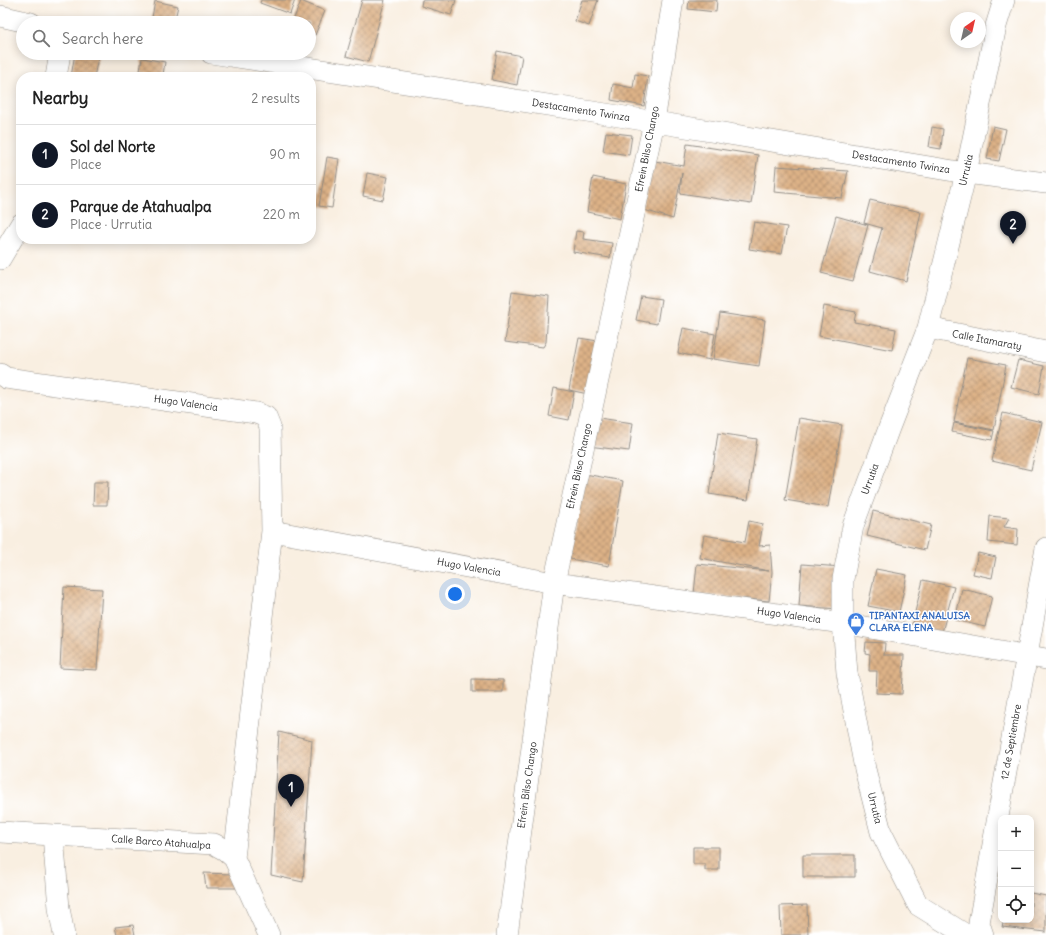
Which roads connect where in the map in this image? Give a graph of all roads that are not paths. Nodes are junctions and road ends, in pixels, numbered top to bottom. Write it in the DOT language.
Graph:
graph roads {
  1 [pos="673,0"];
  2 [pos="1004,0"];
  3 [pos="0,16"];
  4 [pos="16,20"];
  5 [pos="59,60"];
  6 [pos="256,60"];
  7 [pos="57,72"];
  8 [pos="654,122"];
  9 [pos="966,173"];
  10 [pos="1046,183"];
  11 [pos="16,232"];
  12 [pos="0,259"];
  13 [pos="928,328"];
  14 [pos="1046,352"];
  15 [pos="0,374"];
  16 [pos="272,531"];
  17 [pos="1046,548"];
  18 [pos="554,583"];
  19 [pos="842,622"];
  20 [pos="1036,657"];
  21 [pos="0,832"];
  22 [pos="53,835"];
  23 [pos="234,858"];
  24 [pos="64,935"];
  25 [pos="268,935"];
  26 [pos="507,935"];
  27 [pos="966,935"];
  28 [pos="983,935"];
  1 -- 8 [label="street, Efrein Bilso Chango"];
  2 -- 9 [label="street, Urrutia"];
  3 -- 4 [label="street"];
  5 -- 7 [label="street"];
  6 -- 8 [label="street, Destacamento Twinza"];
  8 -- 9 [label="street, Destacamento Twinza"];
  8 -- 18 [label="street, Efrein Bilso Chango"];
  9 -- 10 [label="street, Destacamento Twinza"];
  9 -- 13 [label="street, Urrutia"];
  11 -- 12 [label="street"];
  13 -- 14 [label="street, Calle Itamaraty"];
  13 -- 19 [label="street, Urrutia"];
  15 -- 16 [label="street, Hugo Valencia"];
  16 -- 18 [label="street, Hugo Valencia"];
  16 -- 23 [label="street"];
  17 -- 20 [label="street, 12 de Septiembre"];
  18 -- 19 [label="street, Hugo Valencia"];
  18 -- 26 [label="street, Efrein Bilso Chango"];
  19 -- 20 [label="street, Hugo Valencia"];
  19 -- 27 [label="street, Urrutia"];
  20 -- 28 [label="street, 12 de Septiembre"];
  21 -- 22 [label="street, Calle Barco Atahualpa"];
  22 -- 23 [label="street, Calle Barco Atahualpa"];
  22 -- 24 [label="street"];
  23 -- 25 [label="street, Calle Barco Atahualpa"];
}
